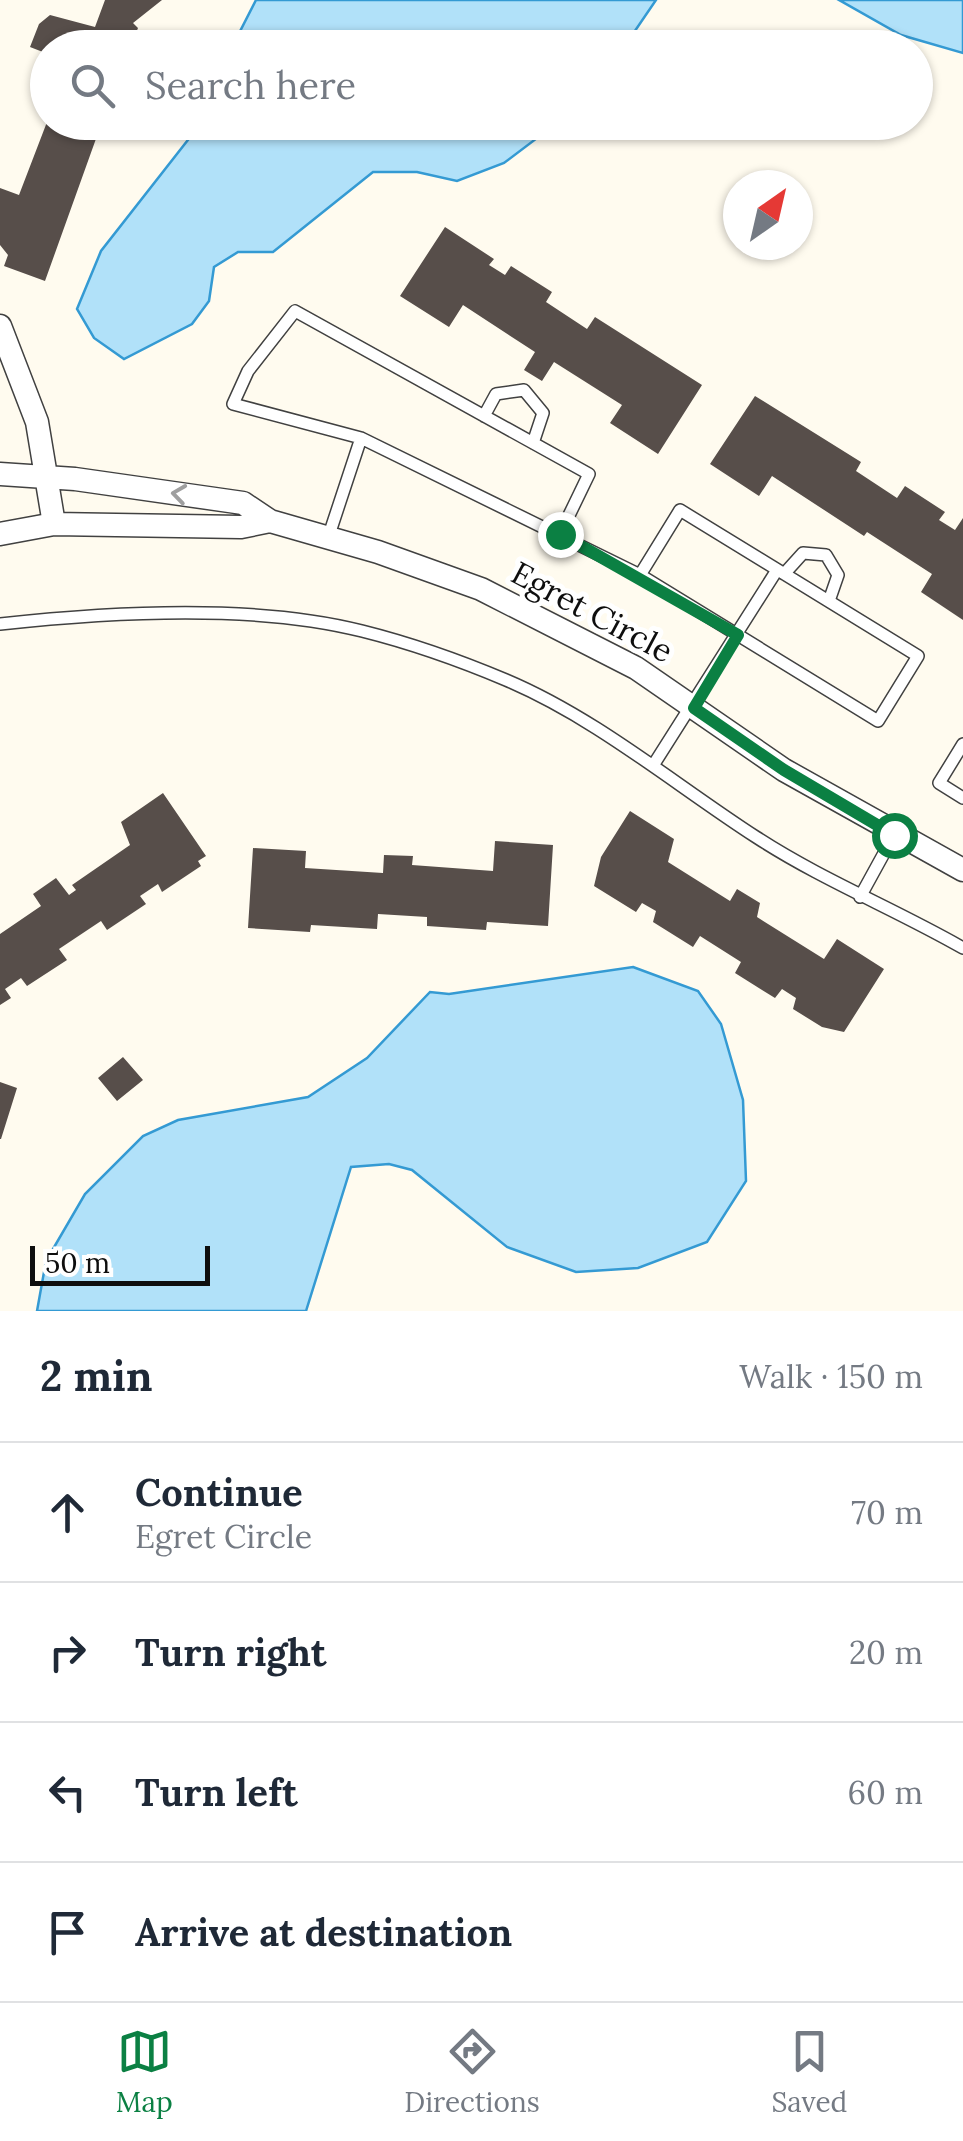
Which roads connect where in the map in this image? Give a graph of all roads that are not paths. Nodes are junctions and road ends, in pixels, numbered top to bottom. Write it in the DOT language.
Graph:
graph roads {
  1 [pos="0,326"];
  2 [pos="484,416"];
  3 [pos="361,438"];
  4 [pos="533,443"];
  5 [pos="0,474"];
  6 [pos="46,477"];
  7 [pos="270,521"];
  8 [pos="54,524"];
  9 [pos="0,534"];
  10 [pos="560,534"];
  11 [pos="328,538"];
  12 [pos="780,572"];
  13 [pos="640,575"];
  14 [pos="829,601"];
  15 [pos="0,624"];
  16 [pos="738,635"];
  17 [pos="694,708"];
  18 [pos="963,744"];
  19 [pos="654,764"];
  20 [pos="963,798"];
  21 [pos="894,835"];
  22 [pos="963,870"];
  23 [pos="860,898"];
  24 [pos="963,948"];
  1 -- 6 [label="street"];
  2 -- 3 [label="lane"];
  2 -- 4 [label="lane"];
  2 -- 4 [label="lane"];
  3 -- 10 [label="lane"];
  3 -- 11 [label="lane"];
  4 -- 10 [label="lane"];
  5 -- 6 [label="street, Egret Circle"];
  7 -- 6 [label="street, Egret Circle, one-way"];
  6 -- 8 [label="street"];
  7 -- 8 [label="street, Egret Circle"];
  7 -- 11 [label="street, Egret Circle"];
  8 -- 9 [label="street, Egret Circle"];
  10 -- 13 [label="lane"];
  11 -- 17 [label="street, Egret Circle"];
  12 -- 13 [label="lane"];
  12 -- 14 [label="lane"];
  12 -- 14 [label="lane"];
  12 -- 16 [label="lane"];
  13 -- 16 [label="lane"];
  14 -- 16 [label="lane"];
  15 -- 19 [label="lane"];
  16 -- 17 [label="lane"];
  17 -- 19 [label="lane"];
  17 -- 21 [label="street, Egret Circle"];
  18 -- 20 [label="lane"];
  19 -- 23 [label="lane"];
  21 -- 22 [label="street, Egret Circle"];
  21 -- 23 [label="lane"];
  23 -- 24 [label="lane"];
}
